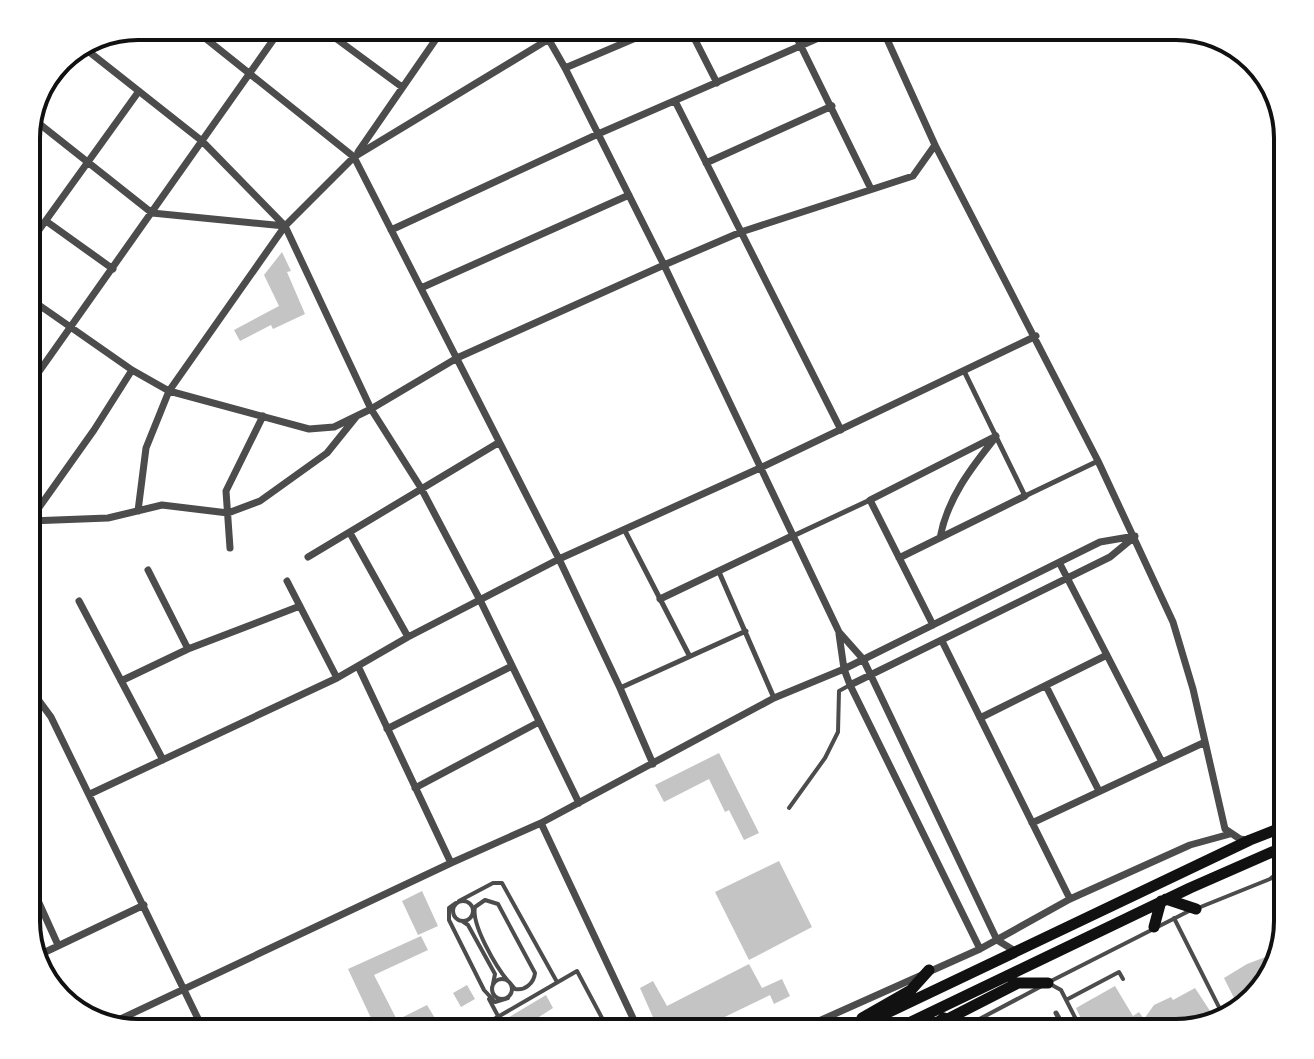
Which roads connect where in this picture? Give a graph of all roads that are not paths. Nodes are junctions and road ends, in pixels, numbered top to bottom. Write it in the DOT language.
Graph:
graph roads {
  1 [pos="208,40"];
  2 [pos="273,40"];
  3 [pos="338,40"];
  4 [pos="435,40"];
  5 [pos="547,40"];
  6 [pos="550,40"];
  7 [pos="631,40"];
  8 [pos="695,40"];
  9 [pos="799,40"];
  10 [pos="814,40"];
  11 [pos="887,40"];
  12 [pos="802,45"];
  13 [pos="90,53"];
  14 [pos="565,68"];
  15 [pos="250,72"];
  16 [pos="717,83"];
  17 [pos="402,87"];
  18 [pos="139,91"];
  19 [pos="675,101"];
  20 [pos="832,106"];
  21 [pos="41,125"];
  22 [pos="598,134"];
  23 [pos="202,141"];
  24 [pos="935,145"];
  25 [pos="354,157"];
  26 [pos="88,162"];
  27 [pos="706,163"];
  28 [pos="871,189"];
  29 [pos="629,195"];
  30 [pos="152,213"];
  31 [pos="46,221"];
  32 [pos="285,226"];
  33 [pos="40,229"];
  34 [pos="391,230"];
  35 [pos="741,232"];
  36 [pos="664,265"];
  37 [pos="113,269"];
  38 [pos="421,288"];
  39 [pos="42,308"];
  40 [pos="72,329"];
  41 [pos="1036,336"];
  42 [pos="457,358"];
  43 [pos="132,370"];
  44 [pos="40,371"];
  45 [pos="964,371"];
  46 [pos="169,391"];
  47 [pos="371,409"];
  48 [pos="263,416"];
  49 [pos="357,416"];
  50 [pos="841,430"];
  51 [pos="996,436"];
  52 [pos="498,443"];
  53 [pos="1098,461"];
  54 [pos="760,468"];
  55 [pos="421,488"];
  56 [pos="1025,496"];
  57 [pos="870,500"];
  58 [pos="40,503"];
  59 [pos="138,511"];
  60 [pos="228,513"];
  61 [pos="40,521"];
  62 [pos="624,529"];
  63 [pos="350,533"];
  64 [pos="792,536"];
  65 [pos="1135,536"];
  66 [pos="940,538"];
  67 [pos="230,548"];
  68 [pos="308,557"];
  69 [pos="899,558"];
  70 [pos="559,559"];
  71 [pos="1060,564"];
  72 [pos="148,570"];
  73 [pos="719,572"];
  74 [pos="1066,579"];
  75 [pos="287,581"];
  76 [pos="660,599"];
  77 [pos="480,600"];
  78 [pos="79,601"];
  79 [pos="300,606"];
  80 [pos="933,625"];
  81 [pos="746,631"];
  82 [pos="839,632"];
  83 [pos="408,637"];
  84 [pos="942,641"];
  85 [pos="188,649"];
  86 [pos="689,655"];
  87 [pos="1107,655"];
  88 [pos="863,659"];
  89 [pos="358,666"];
  90 [pos="512,666"];
  91 [pos="844,669"];
  92 [pos="870,675"];
  93 [pos="337,678"];
  94 [pos="121,681"];
  95 [pos="850,685"];
  96 [pos="1046,686"];
  97 [pos="620,688"];
  98 [pos="774,698"];
  99 [pos="40,702"];
  100 [pos="980,718"];
  101 [pos="539,722"];
  102 [pos="387,729"];
  103 [pos="1203,743"];
  104 [pos="163,760"];
  105 [pos="1162,762"];
  106 [pos="653,764"];
  107 [pos="415,788"];
  108 [pos="1099,791"];
  109 [pos="90,794"];
  110 [pos="579,803"];
  111 [pos="789,808"];
  112 [pos="541,823"];
  113 [pos="1032,823"];
  114 [pos="1274,831"];
  115 [pos="1230,834"];
  116 [pos="1250,840"];
  117 [pos="1274,851"];
  118 [pos="451,863"];
  119 [pos="1274,876"];
  120 [pos="1070,899"];
  121 [pos="1163,900"];
  122 [pos="457,902"];
  123 [pos="40,905"];
  124 [pos="144,905"];
  125 [pos="1196,909"];
  126 [pos="473,911"];
  127 [pos="1174,918"];
  128 [pos="462,921"];
  129 [pos="1154,927"];
  130 [pos="997,940"];
  131 [pos="58,945"];
  132 [pos="980,949"];
  133 [pos="1015,951"];
  134 [pos="45,952"];
  135 [pos="929,970"];
  136 [pos="1123,979"];
  137 [pos="509,982"];
  138 [pos="557,982"];
  139 [pos="993,983"];
  140 [pos="1018,983"];
  141 [pos="1048,983"];
  142 [pos="493,984"];
  143 [pos="185,988"];
  144 [pos="484,990"];
  145 [pos="508,998"];
  146 [pos="957,1000"];
  147 [pos="1066,1000"];
  148 [pos="1220,1009"];
  149 [pos="1056,1013"];
  150 [pos="499,1016"];
  151 [pos="124,1017"];
  152 [pos="199,1019"];
  153 [pos="494,1019"];
  154 [pos="603,1019"];
  155 [pos="633,1019"];
  156 [pos="822,1019"];
  157 [pos="861,1019"];
  158 [pos="874,1019"];
  159 [pos="917,1019"];
  160 [pos="943,1019"];
  161 [pos="948,1019"];
  162 [pos="985,1019"];
  163 [pos="1059,1019"];
  164 [pos="1076,1019"];
  1 -- 15 [label="street"];
  2 -- 15 [label="street"];
  3 -- 17 [label="street"];
  4 -- 17 [label="street"];
  5 -- 25 [label="street"];
  6 -- 14 [label="street"];
  7 -- 14 [label="street"];
  8 -- 16 [label="street"];
  9 -- 12 [label="street"];
  10 -- 12 [label="street"];
  11 -- 24 [label="street"];
  12 -- 16 [label="street"];
  12 -- 20 [label="street"];
  13 -- 18 [label="street"];
  14 -- 22 [label="street"];
  15 -- 23 [label="street"];
  15 -- 25 [label="street"];
  16 -- 19 [label="street"];
  17 -- 25 [label="street"];
  18 -- 23 [label="street"];
  18 -- 26 [label="street"];
  19 -- 22 [label="street"];
  19 -- 27 [label="street"];
  20 -- 27 [label="street"];
  20 -- 28 [label="street"];
  21 -- 26 [label="street"];
  22 -- 29 [label="street"];
  22 -- 34 [label="street"];
  23 -- 30 [label="street"];
  23 -- 32 [label="street"];
  24 -- 28 [label="street"];
  24 -- 41 [label="street"];
  25 -- 32 [label="street"];
  25 -- 34 [label="street"];
  26 -- 30 [label="street"];
  26 -- 31 [label="street"];
  27 -- 35 [label="street"];
  28 -- 35 [label="street"];
  29 -- 36 [label="street"];
  29 -- 38 [label="street"];
  30 -- 32 [label="street"];
  30 -- 37 [label="street"];
  31 -- 33 [label="street"];
  31 -- 37 [label="street"];
  32 -- 46 [label="street"];
  32 -- 47 [label="street"];
  34 -- 38 [label="street"];
  35 -- 36 [label="street"];
  35 -- 50 [label="street"];
  36 -- 42 [label="street"];
  36 -- 54 [label="street"];
  37 -- 40 [label="street"];
  38 -- 42 [label="street"];
  39 -- 40 [label="street"];
  40 -- 43 [label="street"];
  40 -- 44 [label="street"];
  41 -- 45 [label="street"];
  41 -- 53 [label="street"];
  42 -- 47 [label="street"];
  42 -- 52 [label="street"];
  43 -- 46 [label="street"];
  43 -- 58 [label="street"];
  45 -- 50 [label="street"];
  45 -- 51 [label="street"];
  46 -- 48 [label="street"];
  46 -- 59 [label="street"];
  47 -- 49 [label="street"];
  47 -- 55 [label="street"];
  48 -- 49 [label="street"];
  48 -- 60 [label="street"];
  49 -- 60 [label="street"];
  50 -- 54 [label="street"];
  51 -- 56 [label="street"];
  51 -- 57 [label="street"];
  51 -- 66 [label="street"];
  52 -- 55 [label="street"];
  52 -- 70 [label="street"];
  53 -- 56 [label="street"];
  53 -- 65 [label="street"];
  54 -- 62 [label="street"];
  54 -- 64 [label="street"];
  55 -- 63 [label="street"];
  55 -- 77 [label="street"];
  56 -- 66 [label="street"];
  57 -- 64 [label="street"];
  57 -- 69 [label="street"];
  59 -- 60 [label="street"];
  59 -- 61 [label="street"];
  60 -- 67 [label="street"];
  62 -- 70 [label="street"];
  62 -- 76 [label="street"];
  63 -- 68 [label="street"];
  63 -- 83 [label="street"];
  64 -- 73 [label="street"];
  64 -- 82 [label="street"];
  65 -- 71 [label="street"];
  65 -- 74 [label="street"];
  65 -- 103 [label="street"];
  66 -- 69 [label="street"];
  69 -- 80 [label="street"];
  70 -- 77 [label="street"];
  70 -- 97 [label="street"];
  71 -- 74 [label="street"];
  71 -- 80 [label="street"];
  72 -- 85 [label="street"];
  73 -- 76 [label="street"];
  73 -- 81 [label="street"];
  74 -- 84 [label="street"];
  74 -- 87 [label="street"];
  75 -- 79 [label="street"];
  76 -- 86 [label="street"];
  77 -- 83 [label="street"];
  77 -- 90 [label="street"];
  78 -- 94 [label="street"];
  79 -- 85 [label="street"];
  79 -- 93 [label="street"];
  80 -- 88 [label="street"];
  81 -- 86 [label="street"];
  81 -- 98 [label="street"];
  82 -- 88 [label="street"];
  82 -- 91 [label="street"];
  83 -- 89 [label="street"];
  84 -- 92 [label="street"];
  84 -- 100 [label="street"];
  85 -- 94 [label="street"];
  86 -- 97 [label="street"];
  87 -- 96 [label="street"];
  87 -- 105 [label="street"];
  88 -- 91 [label="street"];
  88 -- 92 [label="street"];
  89 -- 93 [label="street"];
  89 -- 102 [label="street"];
  90 -- 101 [label="street"];
  90 -- 102 [label="street"];
  91 -- 95 [label="street"];
  91 -- 98 [label="street"];
  92 -- 95 [label="street"];
  92 -- 130 [label="street"];
  93 -- 104 [label="street"];
  94 -- 104 [label="street"];
  95 -- 111 [label="lane"];
  95 -- 132 [label="street"];
  96 -- 100 [label="street"];
  96 -- 108 [label="street"];
  97 -- 106 [label="street"];
  98 -- 106 [label="street"];
  99 -- 109 [label="street"];
  100 -- 113 [label="street"];
  101 -- 107 [label="street"];
  101 -- 110 [label="street"];
  102 -- 107 [label="street"];
  103 -- 105 [label="street"];
  103 -- 115 [label="street"];
  104 -- 109 [label="street"];
  105 -- 108 [label="street"];
  106 -- 110 [label="street"];
  107 -- 118 [label="street"];
  108 -- 113 [label="street"];
  109 -- 124 [label="street"];
  110 -- 112 [label="street"];
  112 -- 118 [label="street"];
  112 -- 155 [label="street"];
  113 -- 120 [label="street"];
  114 -- 116 [label="main road"];
  115 -- 116 [label="street"];
  115 -- 120 [label="street"];
  116 -- 133 [label="main road"];
  117 -- 121 [label="main road"];
  118 -- 143 [label="street"];
  119 -- 125 [label="lane"];
  120 -- 130 [label="street"];
  121 -- 125 [label="main road"];
  121 -- 129 [label="main road"];
  121 -- 139 [label="main road"];
  122 -- 126 [label="lane"];
  122 -- 128 [label="lane"];
  122 -- 138 [label="lane"];
  122 -- 144 [label="lane"];
  123 -- 131 [label="street"];
  124 -- 131 [label="street"];
  124 -- 143 [label="street"];
  125 -- 127 [label="lane"];
  126 -- 128 [label="lane"];
  126 -- 137 [label="lane"];
  126 -- 137 [label="lane"];
  127 -- 129 [label="lane"];
  127 -- 148 [label="lane"];
  128 -- 142 [label="lane"];
  129 -- 141 [label="lane"];
  130 -- 132 [label="street"];
  130 -- 133 [label="street"];
  131 -- 134 [label="street"];
  132 -- 135 [label="street"];
  133 -- 158 [label="main road"];
  135 -- 156 [label="street"];
  135 -- 157 [label="main road"];
  136 -- 147 [label="lane"];
  137 -- 142 [label="lane"];
  137 -- 145 [label="lane"];
  138 -- 150 [label="lane"];
  138 -- 154 [label="lane"];
  139 -- 140 [label="main road"];
  139 -- 146 [label="main road"];
  140 -- 141 [label="main road"];
  140 -- 161 [label="main road"];
  141 -- 147 [label="lane"];
  141 -- 162 [label="lane"];
  142 -- 145 [label="lane"];
  143 -- 151 [label="street"];
  143 -- 152 [label="street"];
  144 -- 145 [label="lane"];
  144 -- 150 [label="lane"];
  146 -- 159 [label="main road"];
  146 -- 160 [label="main road"];
  147 -- 164 [label="lane"];
  149 -- 163 [label="street"];
  150 -- 153 [label="lane"];
}
